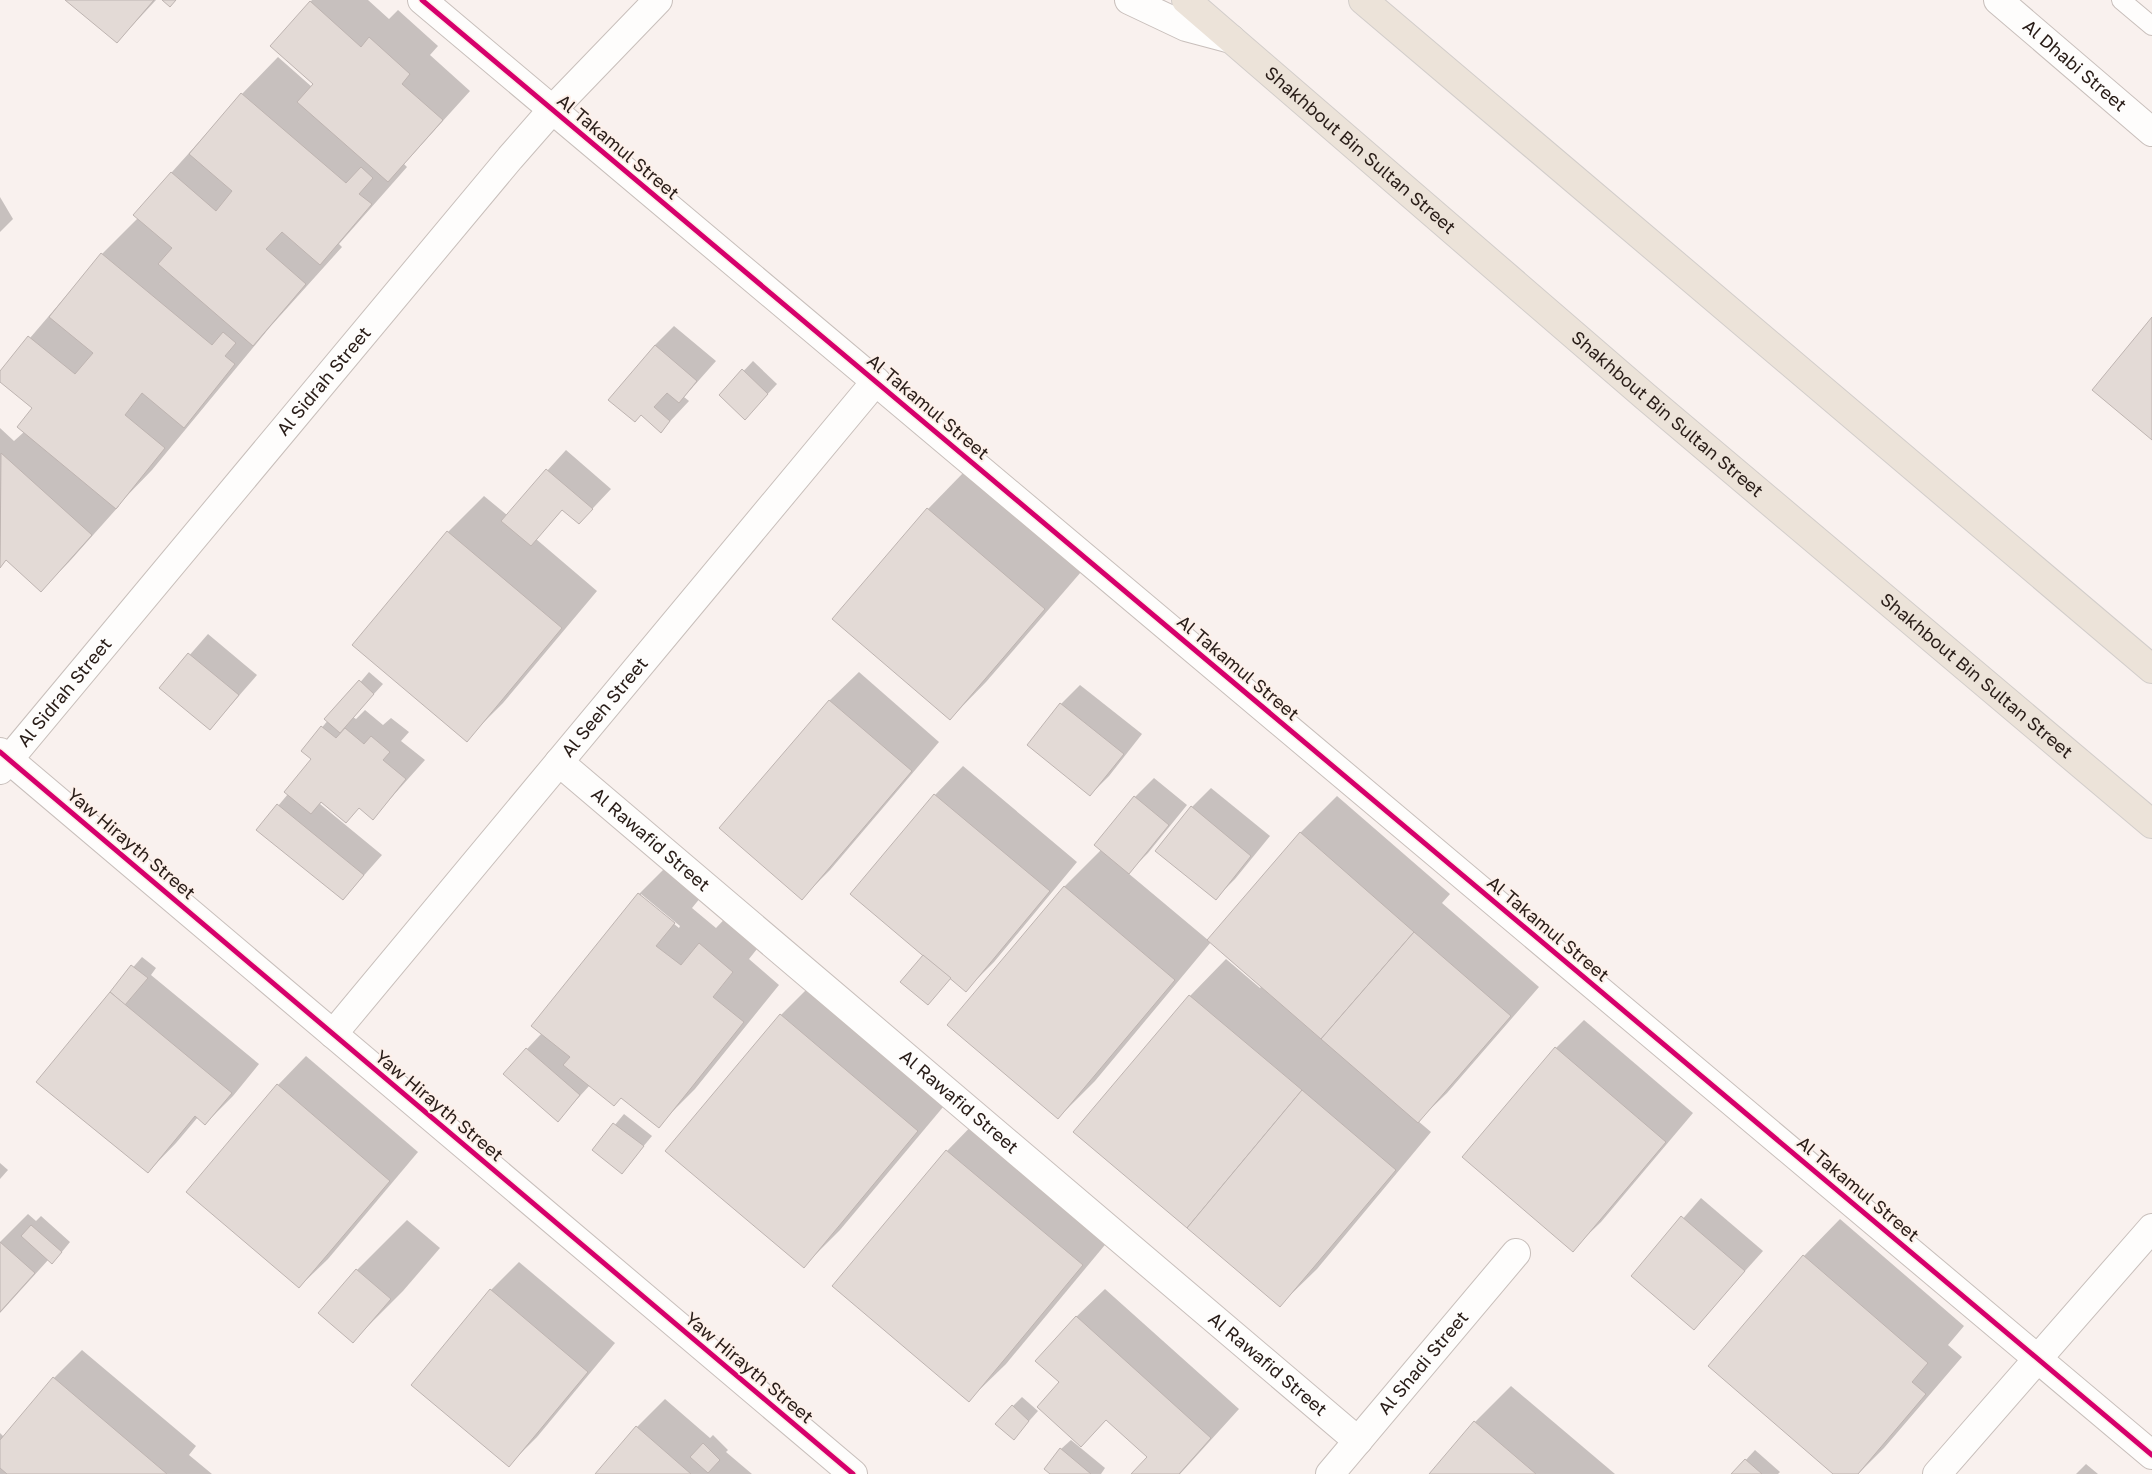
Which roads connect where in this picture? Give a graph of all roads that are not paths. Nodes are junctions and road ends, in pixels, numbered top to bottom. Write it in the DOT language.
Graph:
graph roads {
  1 [pos="422,0"];
  2 [pos="658,0"];
  3 [pos="1129,0"];
  4 [pos="1186,0"];
  5 [pos="1363,0"];
  6 [pos="1998,0"];
  7 [pos="2121,0"];
  8 [pos="2152,26"];
  9 [pos="1232,39"];
  10 [pos="552,110"];
  11 [pos="2152,132"];
  12 [pos="876,381"];
  13 [pos="2152,669"];
  14 [pos="3,760"];
  15 [pos="559,762"];
  16 [pos="2152,824"];
  17 [pos="333,1034"];
  18 [pos="2152,1228"];
  19 [pos="1516,1253"];
  20 [pos="2037,1357"];
  21 [pos="1358,1441"];
  22 [pos="2152,1455"];
  23 [pos="853,1474"];
  24 [pos="1330,1474"];
  25 [pos="1937,1474"];
  1 -- 10 [label="street, Al Takamul Street"];
  2 -- 10 [label="street, Al Sidrah Street"];
  3 -- 9 [label="street"];
  4 -- 9 [label="main road, Shakhbout Bin Sultan Street"];
  5 -- 13 [label="main road"];
  6 -- 11 [label="street, Al Dhabi Street"];
  7 -- 8 [label="lane"];
  9 -- 16 [label="main road, Shakhbout Bin Sultan Street"];
  10 -- 12 [label="street, Al Takamul Street"];
  10 -- 14 [label="street, Al Sidrah Street"];
  12 -- 15 [label="street, Al Seeh Street"];
  12 -- 20 [label="street, Al Takamul Street"];
  14 -- 17 [label="street, Yaw Hirayth Street"];
  15 -- 17 [label="street, Al Seeh Street"];
  15 -- 21 [label="street, Al Rawafid Street"];
  17 -- 23 [label="street, Yaw Hirayth Street"];
  18 -- 20 [label="street"];
  19 -- 21 [label="street, Al Shadi Street"];
  20 -- 22 [label="street, Al Takamul Street"];
  20 -- 25 [label="street"];
  21 -- 24 [label="street, Al Shadi Street"];
}
